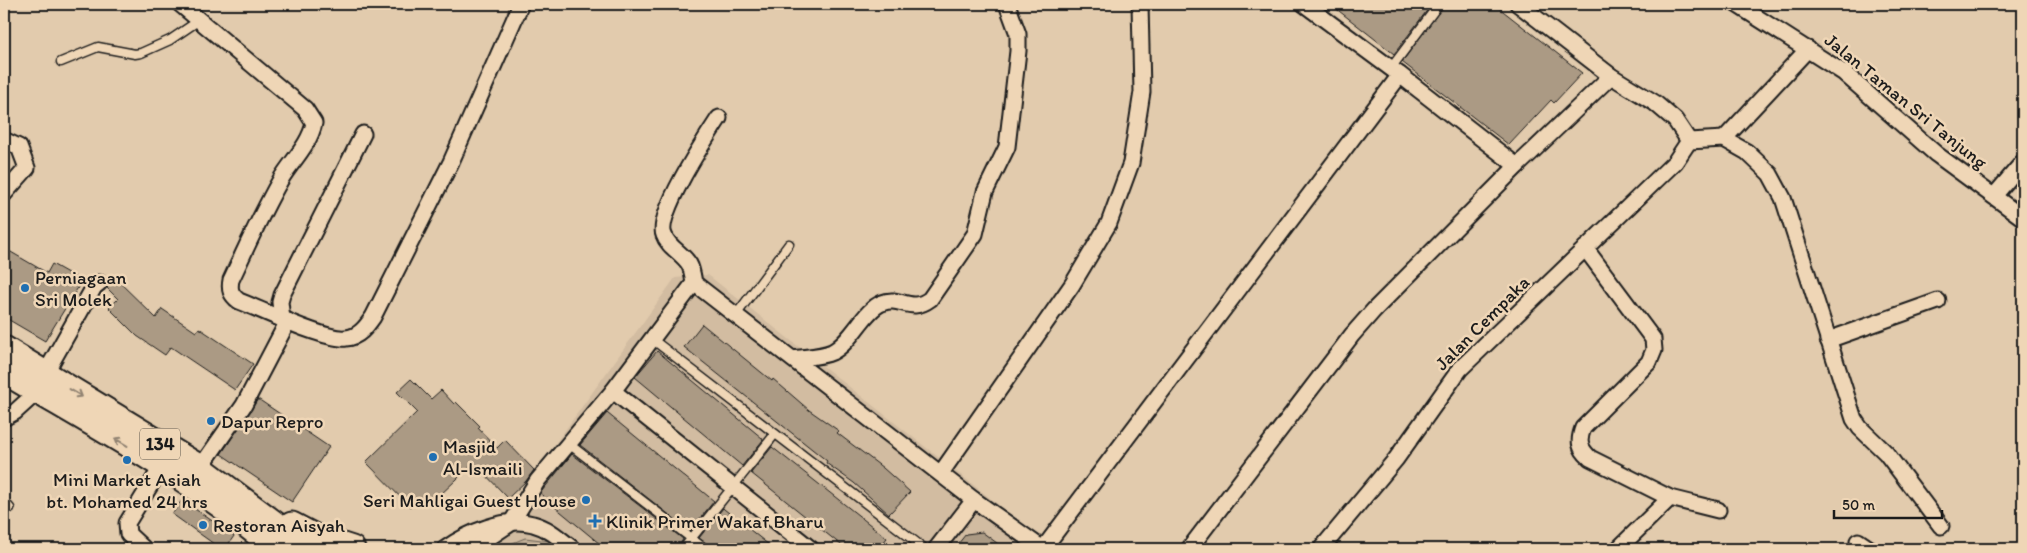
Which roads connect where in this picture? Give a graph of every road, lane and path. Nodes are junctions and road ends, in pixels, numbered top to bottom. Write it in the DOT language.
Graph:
graph roads {
  1 [pos="180,4"];
  2 [pos="521,4"];
  3 [pos="1007,4"];
  4 [pos="1142,4"];
  5 [pos="1304,4"];
  6 [pos="1439,4"];
  7 [pos="1518,4"];
  8 [pos="1736,4"];
  9 [pos="200,20"];
  10 [pos="1808,49"];
  11 [pos="61,62"];
  12 [pos="1395,71"];
  13 [pos="1611,76"];
  14 [pos="719,118"];
  15 [pos="363,134"];
  16 [pos="1724,139"];
  17 [pos="4,140"];
  18 [pos="1689,141"];
  19 [pos="2023,162"];
  20 [pos="1517,166"];
  21 [pos="4,194"];
  22 [pos="1994,196"];
  23 [pos="2023,218"];
  24 [pos="789,244"];
  25 [pos="1585,248"];
  26 [pos="99,283"];
  27 [pos="694,283"];
  28 [pos="1938,300"];
  29 [pos="736,315"];
  30 [pos="285,320"];
  31 [pos="652,339"];
  32 [pos="1828,340"];
  33 [pos="4,350"];
  34 [pos="793,359"];
  35 [pos="4,371"];
  36 [pos="42,383"];
  37 [pos="613,392"];
  38 [pos="4,418"];
  39 [pos="775,434"];
  40 [pos="569,444"];
  41 [pos="162,466"];
  42 [pos="200,468"];
  43 [pos="941,473"];
  44 [pos="225,486"];
  45 [pos="733,487"];
  46 [pos="1670,498"];
  47 [pos="974,500"];
  48 [pos="4,502"];
  49 [pos="10,508"];
  50 [pos="1718,510"];
  51 [pos="511,523"];
  52 [pos="1941,526"];
  53 [pos="692,539"];
  54 [pos="486,540"];
  55 [pos="1621,548"];
  56 [pos="144,549"];
  57 [pos="276,549"];
  58 [pos="308,549"];
  59 [pos="352,549"];
  60 [pos="445,549"];
  61 [pos="472,549"];
  62 [pos="573,549"];
  63 [pos="683,549"];
  64 [pos="705,549"];
  65 [pos="810,549"];
  66 [pos="925,549"];
  67 [pos="936,549"];
  68 [pos="1043,549"];
  69 [pos="1189,549"];
  70 [pos="1321,549"];
  1 -- 9 [label="street"];
  2 -- 30 [label="street"];
  3 -- 34 [label="street"];
  4 -- 43 [label="street"];
  5 -- 12 [label="street"];
  6 -- 12 [label="lane"];
  7 -- 13 [label="street"];
  8 -- 10 [label="street, Jalan Taman Sri Tanjung"];
  9 -- 11 [label="lane"];
  9 -- 30 [label="street"];
  10 -- 16 [label="street"];
  10 -- 22 [label="street, Jalan Taman Sri Tanjung"];
  12 -- 20 [label="street"];
  12 -- 68 [label="street"];
  13 -- 18 [label="street"];
  13 -- 20 [label="street"];
  14 -- 27 [label="street"];
  15 -- 30 [label="street"];
  16 -- 18 [label="street"];
  16 -- 32 [label="street"];
  17 -- 21 [label="street"];
  18 -- 25 [label="street, Jalan Cempaka"];
  19 -- 22 [label="street"];
  20 -- 69 [label="street"];
  22 -- 23 [label="street, Jalan Taman Sri Tanjung"];
  24 -- 29 [label="lane"];
  25 -- 46 [label="street"];
  25 -- 70 [label="street, Jalan Cempaka"];
  26 -- 36 [label="street"];
  27 -- 29 [label="street"];
  27 -- 31 [label="street"];
  28 -- 32 [label="street"];
  29 -- 34 [label="street"];
  30 -- 42 [label="street"];
  31 -- 37 [label="street"];
  31 -- 39 [label="lane"];
  32 -- 52 [label="street"];
  33 -- 36 [label="main road, 134"];
  34 -- 43 [label="street"];
  35 -- 36 [label="main road, 134"];
  36 -- 38 [label="street"];
  41 -- 36 [label="main road, 134, one-way"];
  36 -- 42 [label="main road, 134, one-way"];
  37 -- 40 [label="street"];
  37 -- 45 [label="street"];
  39 -- 45 [label="lane"];
  39 -- 66 [label="lane"];
  40 -- 51 [label="street"];
  40 -- 53 [label="lane"];
  41 -- 56 [label="street"];
  41 -- 57 [label="main road, 134"];
  42 -- 44 [label="main road, 134"];
  43 -- 47 [label="street"];
  44 -- 58 [label="main road, 134"];
  44 -- 59 [label="main road"];
  45 -- 53 [label="lane"];
  45 -- 65 [label="street"];
  46 -- 50 [label="street"];
  46 -- 55 [label="street"];
  47 -- 67 [label="street"];
  47 -- 68 [label="street"];
  48 -- 49 [label="lane"];
  51 -- 54 [label="street"];
  51 -- 62 [label="street"];
  53 -- 63 [label="lane"];
  53 -- 64 [label="lane"];
  54 -- 60 [label="street"];
  54 -- 61 [label="street"];
}
